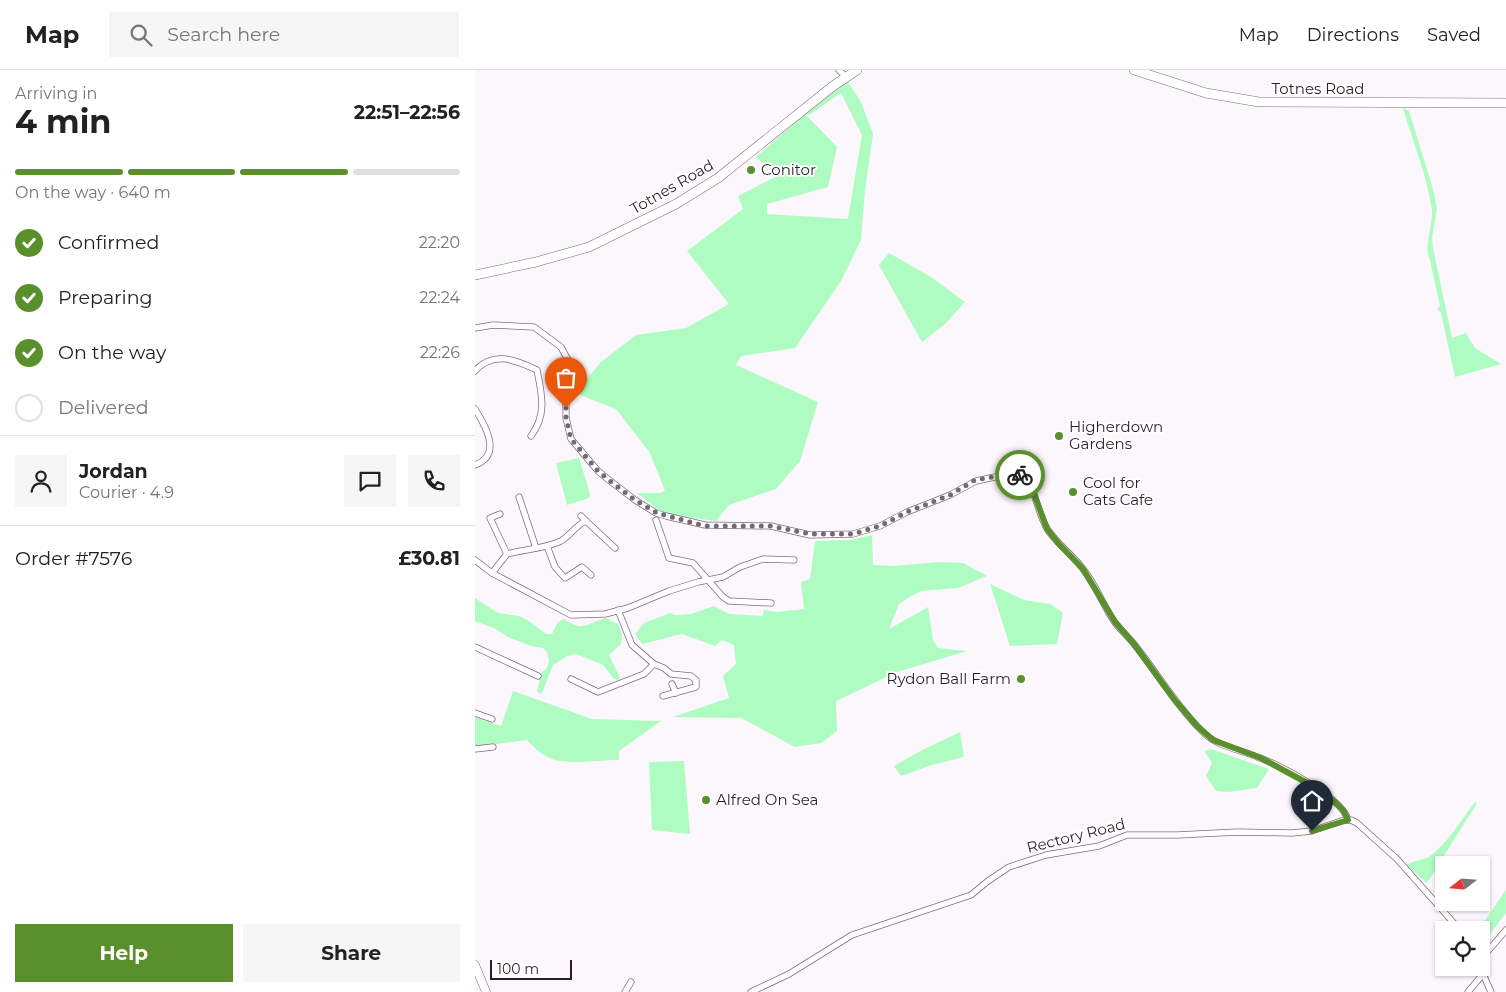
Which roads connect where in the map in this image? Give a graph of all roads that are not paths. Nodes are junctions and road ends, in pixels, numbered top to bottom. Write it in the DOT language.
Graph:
graph roads {
  1 [pos="839,70"];
  2 [pos="857,70"];
  3 [pos="1134,70"];
  4 [pos="846,77"];
  5 [pos="1506,103"];
  6 [pos="475,275"];
  7 [pos="475,328"];
  8 [pos="475,370"];
  9 [pos="475,409"];
  10 [pos="531,436"];
  11 [pos="475,465"];
  12 [pos="519,498"];
  13 [pos="500,514"];
  14 [pos="581,516"];
  15 [pos="656,520"];
  16 [pos="586,521"];
  17 [pos="547,546"];
  18 [pos="536,548"];
  19 [pos="615,548"];
  20 [pos="507,554"];
  21 [pos="475,560"];
  22 [pos="795,560"];
  23 [pos="492,573"];
  24 [pos="591,575"];
  25 [pos="707,581"];
  26 [pos="771,603"];
  27 [pos="618,610"];
  28 [pos="475,647"];
  29 [pos="654,664"];
  30 [pos="538,676"];
  31 [pos="571,680"];
  32 [pos="673,684"];
  33 [pos="676,693"];
  34 [pos="663,696"];
  35 [pos="475,713"];
  36 [pos="491,719"];
  37 [pos="493,747"];
  38 [pos="475,749"];
  39 [pos="1348,820"];
  40 [pos="1452,921"];
  41 [pos="1506,930"];
  42 [pos="1490,949"];
  43 [pos="475,965"];
  44 [pos="1481,976"];
  45 [pos="1484,976"];
  46 [pos="631,982"];
  47 [pos="486,992"];
  48 [pos="625,992"];
  49 [pos="751,992"];
  50 [pos="1467,992"];
  51 [pos="1491,992"];
  1 -- 4 [label="street"];
  2 -- 4 [label="main road, Totnes Road"];
  3 -- 5 [label="main road, Totnes Road"];
  4 -- 6 [label="main road, Totnes Road"];
  7 -- 39 [label="street"];
  8 -- 10 [label="street"];
  9 -- 11 [label="street"];
  12 -- 18 [label="street"];
  13 -- 20 [label="street"];
  14 -- 16 [label="street"];
  15 -- 25 [label="street"];
  16 -- 17 [label="street"];
  16 -- 19 [label="street"];
  17 -- 18 [label="street"];
  17 -- 24 [label="street"];
  18 -- 20 [label="street"];
  20 -- 23 [label="street"];
  21 -- 23 [label="street"];
  22 -- 25 [label="street"];
  23 -- 27 [label="street"];
  25 -- 26 [label="street"];
  25 -- 27 [label="street"];
  27 -- 29 [label="street"];
  28 -- 30 [label="street"];
  29 -- 31 [label="street"];
  29 -- 33 [label="street"];
  32 -- 33 [label="street"];
  33 -- 34 [label="street"];
  35 -- 36 [label="street"];
  37 -- 38 [label="street"];
  39 -- 40 [label="street"];
  39 -- 49 [label="street, Rectory Road"];
  41 -- 42 [label="street"];
  43 -- 47 [label="street"];
  44 -- 50 [label="street"];
  45 -- 51 [label="street"];
  46 -- 48 [label="street"];
}
